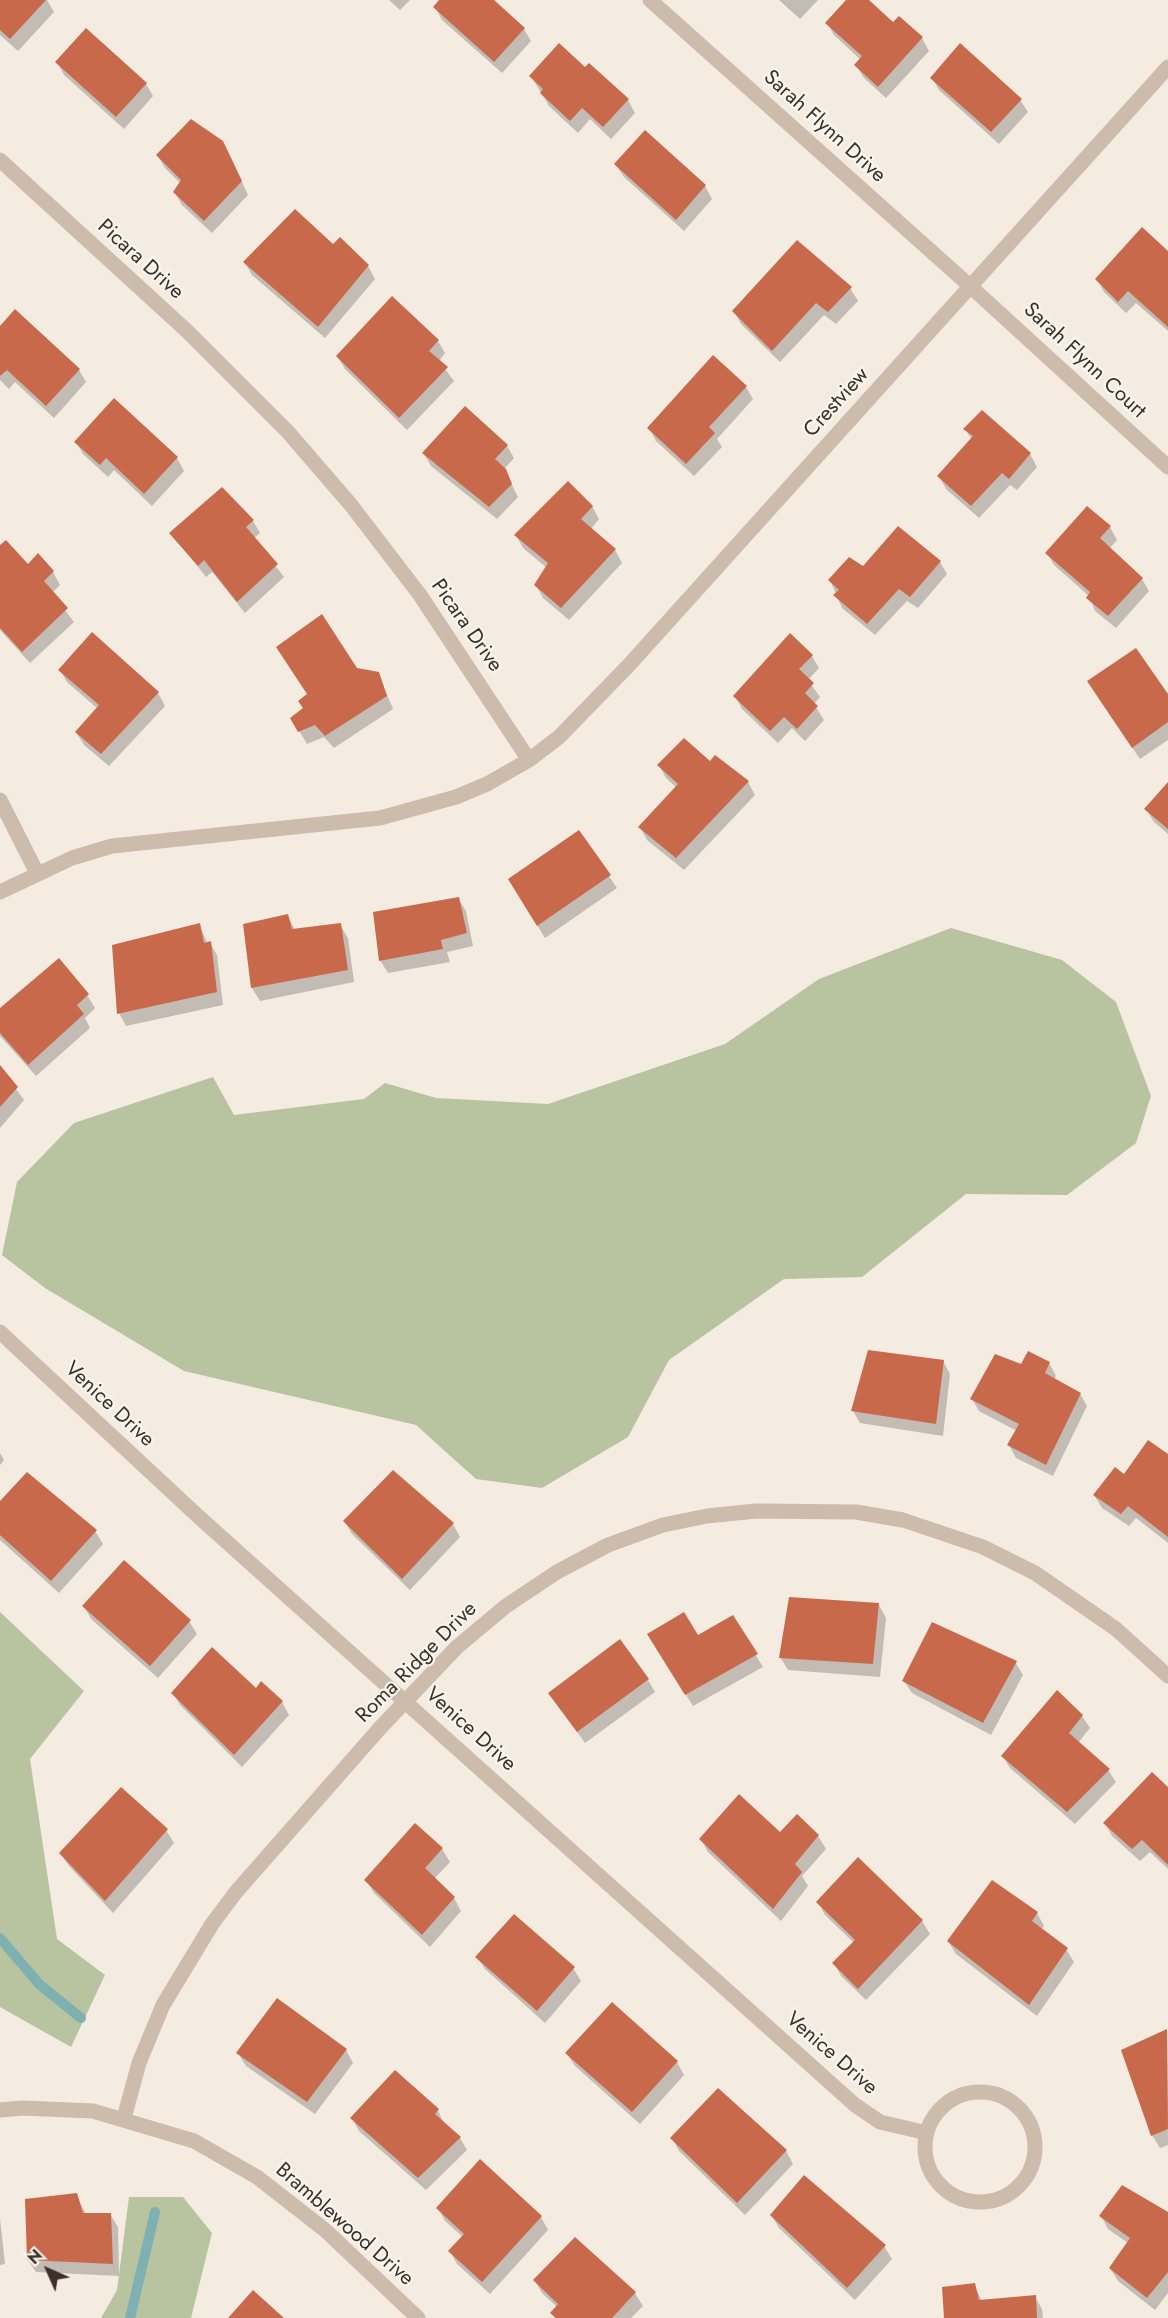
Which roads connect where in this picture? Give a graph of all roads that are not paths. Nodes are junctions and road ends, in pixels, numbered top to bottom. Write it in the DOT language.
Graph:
graph roads {
  1 [pos="650,0"];
  2 [pos="1168,67"];
  3 [pos="0,160"];
  4 [pos="970,286"];
  5 [pos="1168,467"];
  6 [pos="529,760"];
  7 [pos="0,800"];
  8 [pos="38,873"];
  9 [pos="0,892"];
  10 [pos="0,1332"];
  11 [pos="1168,1676"];
  12 [pos="406,1700"];
  13 [pos="0,2110"];
  14 [pos="124,2118"];
  15 [pos="927,2133"];
  16 [pos="418,2318"];
  1 -- 4 [label="street, Sarah Flynn Drive"];
  2 -- 4 [label="street, Crestview"];
  3 -- 6 [label="street, Picara Drive"];
  4 -- 5 [label="street, Sarah Flynn Court"];
  4 -- 6 [label="street, Crestview"];
  6 -- 8 [label="street"];
  7 -- 8 [label="street"];
  8 -- 9 [label="street"];
  10 -- 12 [label="street, Venice Drive"];
  11 -- 12 [label="street, Roma Ridge Drive"];
  12 -- 14 [label="street, Roma Ridge Drive"];
  12 -- 15 [label="street, Venice Drive"];
  13 -- 14 [label="street, Bramblewood Drive"];
  14 -- 16 [label="street, Bramblewood Drive"];
  15 -- 15 [label="street"];
}
